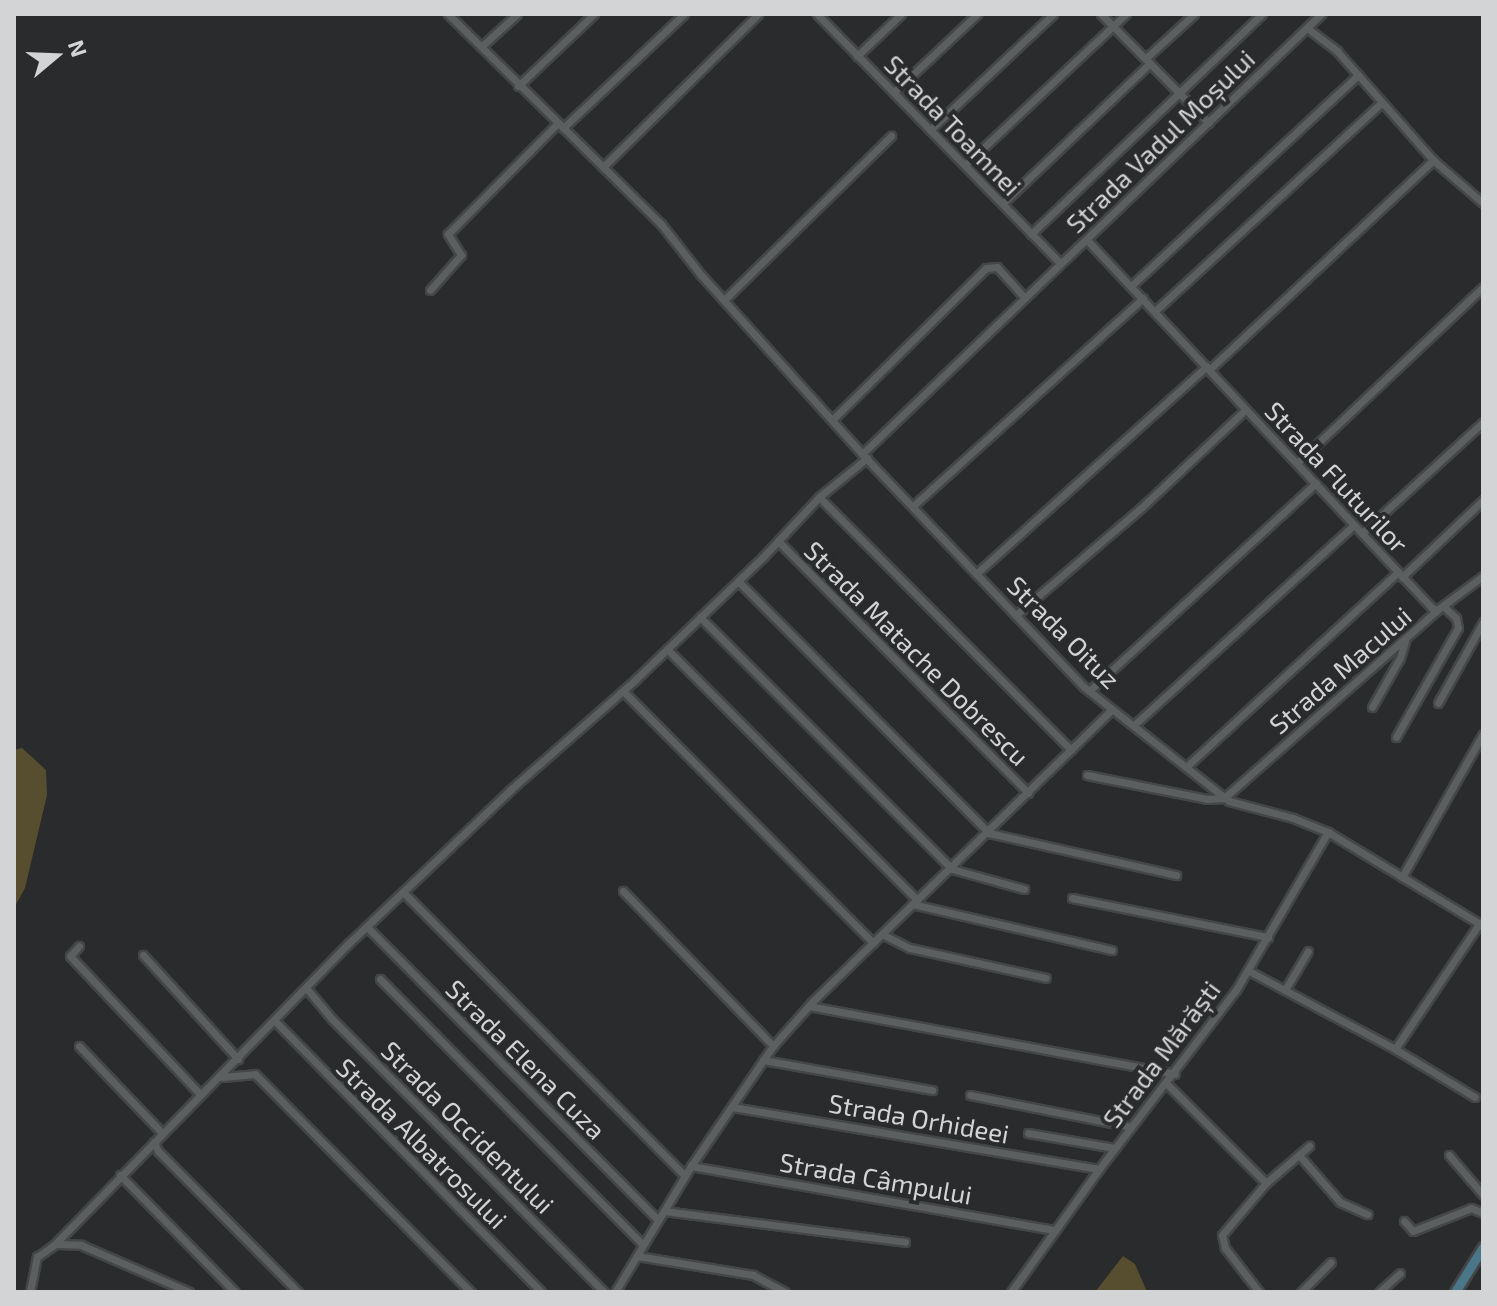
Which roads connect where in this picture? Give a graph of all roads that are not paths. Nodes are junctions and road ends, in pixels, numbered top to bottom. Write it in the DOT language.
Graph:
graph roads {
  1 [pos="448,14"];
  2 [pos="517,14"];
  3 [pos="594,14"];
  4 [pos="684,14"];
  5 [pos="758,14"];
  6 [pos="901,14"];
  7 [pos="977,14"];
  8 [pos="1053,14"];
  9 [pos="1101,14"];
  10 [pos="1126,14"];
  11 [pos="1194,14"];
  12 [pos="1262,14"];
  13 [pos="1321,14"];
  14 [pos="822,16"];
  15 [pos="1113,26"];
  16 [pos="1307,28"];
  17 [pos="482,46"];
  18 [pos="857,56"];
  19 [pos="1148,61"];
  20 [pos="1358,75"];
  21 [pos="518,86"];
  22 [pos="894,92"];
  23 [pos="1179,92"];
  24 [pos="1381,103"];
  25 [pos="1209,123"];
  26 [pos="560,126"];
  27 [pos="930,130"];
  28 [pos="891,136"];
  29 [pos="1433,160"];
  30 [pos="965,165"];
  31 [pos="603,167"];
  32 [pos="1003,203"];
  33 [pos="1483,203"];
  34 [pos="1031,234"];
  35 [pos="1087,240"];
  36 [pos="1060,263"];
  37 [pos="1131,286"];
  38 [pos="1483,287"];
  39 [pos="430,290"];
  40 [pos="1023,296"];
  41 [pos="1143,298"];
  42 [pos="725,299"];
  43 [pos="1155,311"];
  44 [pos="1208,368"];
  45 [pos="1246,409"];
  46 [pos="832,420"];
  47 [pos="1483,422"];
  48 [pos="865,456"];
  49 [pos="1297,463"];
  50 [pos="1316,483"];
  51 [pos="819,497"];
  52 [pos="1483,500"];
  53 [pos="913,506"];
  54 [pos="1354,525"];
  55 [pos="1362,533"];
  56 [pos="778,541"];
  57 [pos="977,573"];
  58 [pos="1482,573"];
  59 [pos="1400,574"];
  60 [pos="738,581"];
  61 [pos="1441,609"];
  62 [pos="1016,615"];
  63 [pos="700,617"];
  64 [pos="1483,622"];
  65 [pos="1405,640"];
  66 [pos="667,649"];
  67 [pos="623,691"];
  68 [pos="1089,691"];
  69 [pos="1438,703"];
  70 [pos="1372,707"];
  71 [pos="1112,709"];
  72 [pos="1134,725"];
  73 [pos="1483,734"];
  74 [pos="1396,737"];
  75 [pos="1071,750"];
  76 [pos="1186,767"];
  77 [pos="1087,775"];
  78 [pos="1028,793"];
  79 [pos="1224,798"];
  80 [pos="1328,832"];
  81 [pos="989,833"];
  82 [pos="952,869"];
  83 [pos="1176,875"];
  84 [pos="1402,877"];
  85 [pos="1024,889"];
  86 [pos="623,891"];
  87 [pos="403,892"];
  88 [pos="1072,898"];
  89 [pos="915,902"];
  90 [pos="1481,925"];
  91 [pos="367,927"];
  92 [pos="882,934"];
  93 [pos="1268,937"];
  94 [pos="873,943"];
  95 [pos="79,946"];
  96 [pos="1112,950"];
  97 [pos="1308,951"];
  98 [pos="143,955"];
  99 [pos="1249,971"];
  100 [pos="1046,978"];
  101 [pos="380,979"];
  102 [pos="307,989"];
  103 [pos="1285,990"];
  104 [pos="809,1006"];
  105 [pos="275,1021"];
  106 [pos="79,1046"];
  107 [pos="773,1046"];
  108 [pos="1395,1049"];
  109 [pos="238,1059"];
  110 [pos="763,1060"];
  111 [pos="1175,1074"];
  112 [pos="219,1077"];
  113 [pos="1167,1084"];
  114 [pos="932,1090"];
  115 [pos="200,1094"];
  116 [pos="970,1095"];
  117 [pos="1475,1097"];
  118 [pos="732,1107"];
  119 [pos="1131,1127"];
  120 [pos="162,1133"];
  121 [pos="1028,1133"];
  122 [pos="154,1142"];
  123 [pos="1309,1146"];
  124 [pos="1115,1148"];
  125 [pos="1299,1155"];
  126 [pos="1449,1155"];
  127 [pos="691,1166"];
  128 [pos="1099,1169"];
  129 [pos="120,1175"];
  130 [pos="685,1176"];
  131 [pos="1266,1183"];
  132 [pos="1483,1195"];
  133 [pos="664,1211"];
  134 [pos="1483,1213"];
  135 [pos="1367,1214"];
  136 [pos="658,1220"];
  137 [pos="1404,1221"];
  138 [pos="1055,1230"];
  139 [pos="905,1242"];
  140 [pos="54,1245"];
  141 [pos="643,1245"];
  142 [pos="1483,1247"];
  143 [pos="637,1256"];
  144 [pos="1331,1262"];
  145 [pos="1478,1264"];
  146 [pos="1400,1273"];
  147 [pos="30,1292"];
  148 [pos="189,1292"];
  149 [pos="235,1292"];
  150 [pos="298,1292"];
  151 [pos="471,1292"];
  152 [pos="541,1292"];
  153 [pos="604,1292"];
  154 [pos="615,1292"];
  155 [pos="785,1292"];
  156 [pos="1011,1292"];
  157 [pos="1259,1292"];
  158 [pos="1301,1292"];
  159 [pos="1379,1292"];
  160 [pos="1455,1292"];
  1 -- 17 [label="street, Strada Oituz"];
  2 -- 17 [label="street"];
  3 -- 21 [label="street"];
  4 -- 26 [label="street"];
  5 -- 31 [label="street"];
  6 -- 18 [label="street"];
  7 -- 22 [label="street"];
  8 -- 27 [label="street"];
  9 -- 15 [label="street"];
  10 -- 15 [label="street"];
  11 -- 19 [label="street"];
  12 -- 23 [label="street"];
  13 -- 16 [label="street, Strada Vadul Moșului"];
  14 -- 18 [label="street, Strada Toamnei"];
  15 -- 19 [label="street"];
  15 -- 30 [label="street"];
  16 -- 20 [label="street"];
  16 -- 25 [label="street, Strada Vadul Moșului"];
  17 -- 21 [label="street, Strada Oituz"];
  18 -- 22 [label="street, Strada Toamnei"];
  19 -- 23 [label="street"];
  19 -- 32 [label="street"];
  20 -- 24 [label="street"];
  20 -- 37 [label="street"];
  21 -- 26 [label="street, Strada Oituz"];
  22 -- 27 [label="street, Strada Toamnei"];
  23 -- 25 [label="street"];
  23 -- 34 [label="street"];
  24 -- 29 [label="street"];
  24 -- 43 [label="street"];
  25 -- 35 [label="street, Strada Vadul Moșului"];
  26 -- 31 [label="street, Strada Oituz"];
  26 -- 39 [label="street"];
  27 -- 30 [label="street, Strada Toamnei"];
  28 -- 42 [label="street"];
  29 -- 33 [label="street"];
  29 -- 44 [label="street"];
  30 -- 32 [label="street, Strada Toamnei"];
  31 -- 42 [label="street, Strada Oituz"];
  32 -- 34 [label="street, Strada Toamnei"];
  34 -- 36 [label="street, Strada Toamnei"];
  35 -- 36 [label="street, Strada Vadul Moșului"];
  35 -- 37 [label="street, Strada Fluturilor"];
  36 -- 40 [label="street, Strada Vadul Moșului"];
  37 -- 41 [label="street, Strada Fluturilor"];
  38 -- 49 [label="street"];
  40 -- 46 [label="street"];
  40 -- 48 [label="street, Strada Vadul Moșului"];
  41 -- 43 [label="street, Strada Fluturilor"];
  41 -- 53 [label="street"];
  42 -- 46 [label="street, Strada Oituz"];
  43 -- 44 [label="street, Strada Fluturilor"];
  44 -- 45 [label="street, Strada Fluturilor"];
  44 -- 57 [label="street"];
  45 -- 49 [label="street, Strada Fluturilor"];
  45 -- 62 [label="street"];
  46 -- 48 [label="street, Strada Oituz"];
  47 -- 55 [label="street"];
  48 -- 51 [label="street, Strada Vadul Moșului"];
  48 -- 53 [label="street, Strada Oituz"];
  49 -- 50 [label="street, Strada Fluturilor"];
  50 -- 54 [label="street, Strada Fluturilor"];
  50 -- 68 [label="street"];
  51 -- 56 [label="street, Strada Vadul Moșului"];
  51 -- 75 [label="street"];
  52 -- 59 [label="street"];
  53 -- 57 [label="street, Strada Oituz"];
  54 -- 55 [label="street, Strada Fluturilor"];
  54 -- 72 [label="street"];
  55 -- 59 [label="street, Strada Fluturilor"];
  56 -- 60 [label="street, Strada Vadul Moșului"];
  56 -- 78 [label="street, Strada Matache Dobrescu"];
  57 -- 62 [label="street, Strada Oituz"];
  58 -- 61 [label="street, Strada Macului"];
  59 -- 61 [label="street, Strada Fluturilor"];
  59 -- 76 [label="street"];
  60 -- 63 [label="street, Strada Vadul Moșului"];
  60 -- 81 [label="street"];
  61 -- 65 [label="street, Strada Macului"];
  61 -- 74 [label="street"];
  62 -- 68 [label="street, Strada Oituz"];
  63 -- 66 [label="street, Strada Vadul Moșului"];
  63 -- 82 [label="street"];
  64 -- 69 [label="street"];
  65 -- 70 [label="street"];
  65 -- 79 [label="street, Strada Macului"];
  66 -- 67 [label="street, Strada Vadul Moșului"];
  66 -- 89 [label="street"];
  67 -- 87 [label="street, Strada Vadul Moșului"];
  67 -- 94 [label="street"];
  68 -- 71 [label="street, Strada Oituz"];
  71 -- 72 [label="street, Strada Oituz"];
  71 -- 75 [label="street"];
  72 -- 76 [label="street, Strada Oituz"];
  73 -- 84 [label="street"];
  75 -- 78 [label="street"];
  76 -- 79 [label="street, Strada Oituz"];
  77 -- 79 [label="street"];
  78 -- 81 [label="street"];
  79 -- 80 [label="street, Strada Oituz"];
  80 -- 84 [label="street, Strada Oituz"];
  80 -- 93 [label="street, Strada Mărăști"];
  81 -- 82 [label="street"];
  81 -- 83 [label="street"];
  82 -- 85 [label="street"];
  82 -- 89 [label="street"];
  84 -- 90 [label="street, Strada Oituz"];
  86 -- 107 [label="street"];
  87 -- 91 [label="street, Strada Vadul Moșului"];
  87 -- 130 [label="street"];
  88 -- 93 [label="street"];
  89 -- 92 [label="street"];
  89 -- 96 [label="street"];
  90 -- 108 [label="street"];
  91 -- 102 [label="street, Strada Vadul Moșului"];
  91 -- 136 [label="street, Strada Elena Cuza"];
  92 -- 94 [label="street"];
  92 -- 100 [label="street"];
  93 -- 99 [label="street, Strada Mărăști"];
  94 -- 104 [label="street"];
  95 -- 115 [label="street"];
  97 -- 103 [label="street"];
  98 -- 109 [label="street"];
  99 -- 103 [label="street"];
  99 -- 111 [label="street, Strada Mărăști"];
  101 -- 141 [label="street"];
  102 -- 105 [label="street, Strada Vadul Moșului"];
  102 -- 153 [label="street, Strada Occidentului"];
  103 -- 108 [label="street"];
  104 -- 107 [label="street"];
  104 -- 111 [label="street"];
  105 -- 109 [label="street, Strada Vadul Moșului"];
  105 -- 152 [label="street, Strada Albatrosului"];
  106 -- 120 [label="street"];
  107 -- 110 [label="street"];
  108 -- 117 [label="street"];
  109 -- 112 [label="street, Strada Vadul Moșului"];
  110 -- 114 [label="street"];
  110 -- 118 [label="street"];
  111 -- 113 [label="street, Strada Mărăști"];
  112 -- 115 [label="street, Strada Vadul Moșului"];
  112 -- 151 [label="street"];
  113 -- 119 [label="street, Strada Mărăști"];
  113 -- 131 [label="street"];
  115 -- 120 [label="street, Strada Vadul Moșului"];
  116 -- 119 [label="street"];
  118 -- 127 [label="street"];
  118 -- 128 [label="street, Strada Orhideei"];
  119 -- 124 [label="street, Strada Mărăști"];
  120 -- 122 [label="street, Strada Vadul Moșului"];
  121 -- 124 [label="street"];
  122 -- 129 [label="street, Strada Vadul Moșului"];
  122 -- 150 [label="street"];
  123 -- 125 [label="street"];
  124 -- 128 [label="street, Strada Mărăști"];
  125 -- 131 [label="street"];
  125 -- 135 [label="street"];
  126 -- 132 [label="street"];
  127 -- 130 [label="street"];
  127 -- 138 [label="street, Strada Câmpului"];
  128 -- 138 [label="street, Strada Mărăști"];
  129 -- 140 [label="street, Strada Vadul Moșului"];
  129 -- 149 [label="street"];
  130 -- 133 [label="street"];
  131 -- 157 [label="street"];
  133 -- 136 [label="street"];
  133 -- 139 [label="street"];
  134 -- 137 [label="street"];
  136 -- 141 [label="street"];
  138 -- 156 [label="street, Strada Mărăști"];
  140 -- 147 [label="street, Strada Vadul Moșului"];
  140 -- 148 [label="street"];
  141 -- 143 [label="street"];
  142 -- 145 [label="main road"];
  143 -- 154 [label="street"];
  143 -- 155 [label="street"];
  144 -- 158 [label="street"];
  145 -- 160 [label="main road"];
  146 -- 159 [label="street"];
}
